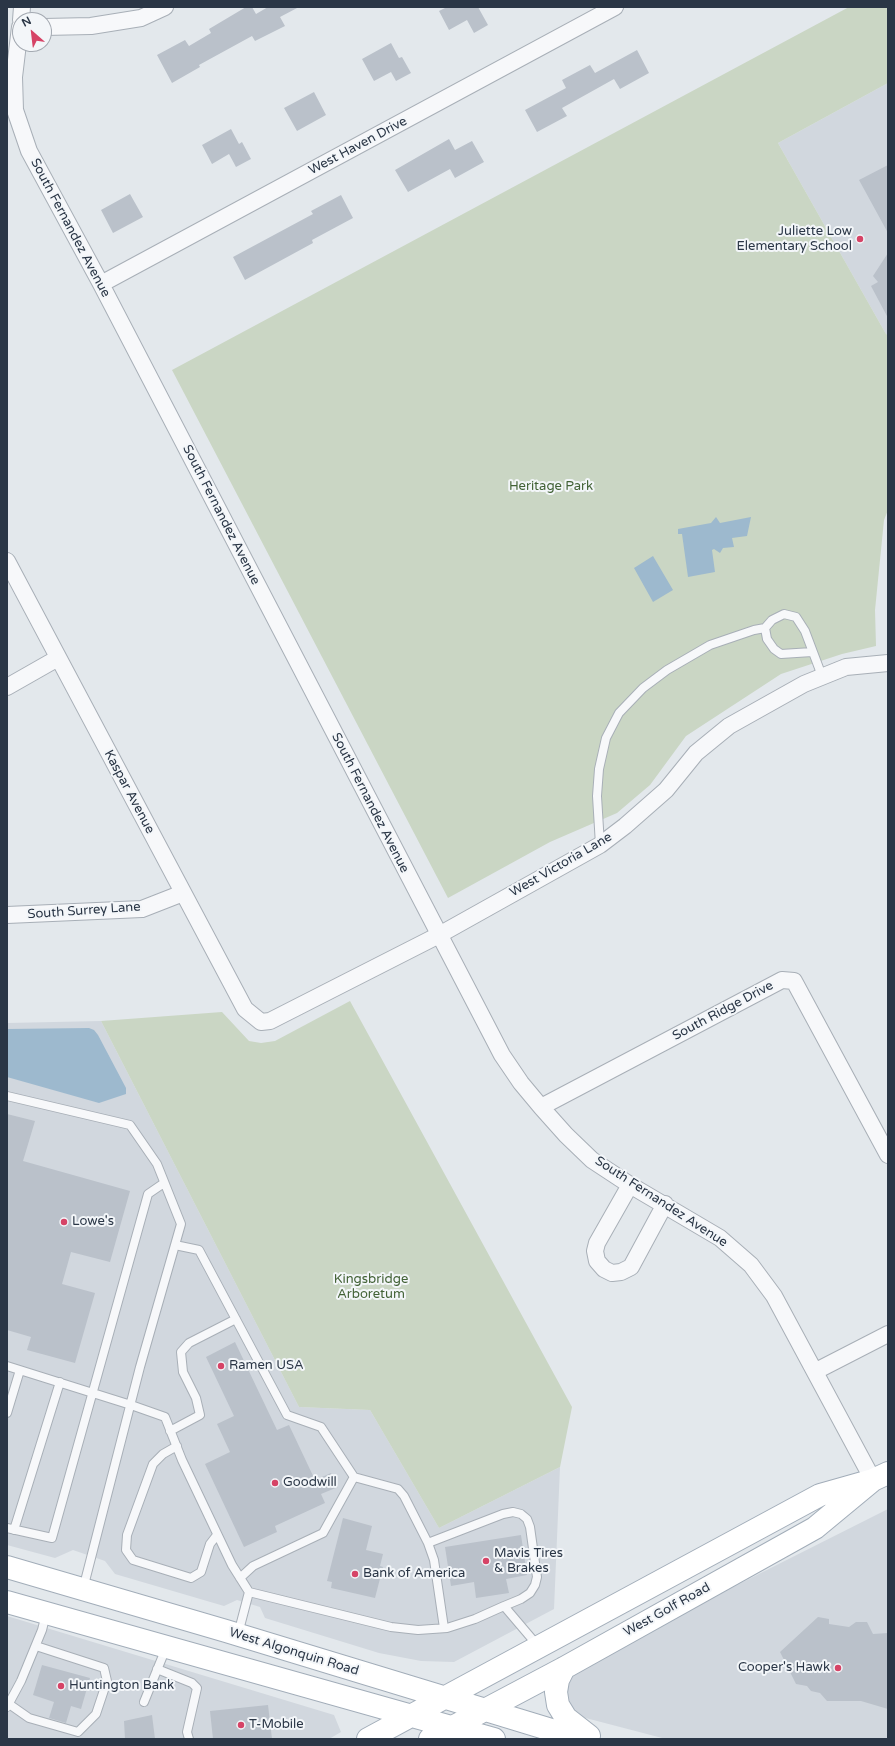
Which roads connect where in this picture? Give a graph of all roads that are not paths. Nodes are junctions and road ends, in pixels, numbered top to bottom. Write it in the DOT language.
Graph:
graph roads {
  1 [pos="165,7"];
  2 [pos="615,7"];
  3 [pos="52,27"];
  4 [pos="17,52"];
  5 [pos="101,284"];
  6 [pos="7,561"];
  7 [pos="765,628"];
  8 [pos="812,652"];
  9 [pos="58,658"];
  10 [pos="888,663"];
  11 [pos="822,676"];
  12 [pos="7,687"];
  13 [pos="600,845"];
  14 [pos="183,893"];
  15 [pos="7,914"];
  16 [pos="439,935"];
  17 [pos="256,1018"];
  18 [pos="7,1096"];
  19 [pos="541,1107"];
  20 [pos="888,1155"];
  21 [pos="164,1183"];
  22 [pos="630,1185"];
  23 [pos="665,1204"];
  24 [pos="175,1246"];
  25 [pos="236,1319"];
  26 [pos="888,1334"];
  27 [pos="7,1366"];
  28 [pos="20,1370"];
  29 [pos="816,1371"];
  30 [pos="60,1382"];
  31 [pos="93,1393"];
  32 [pos="131,1405"];
  33 [pos="7,1413"];
  34 [pos="170,1431"];
  35 [pos="177,1446"];
  36 [pos="354,1477"];
  37 [pos="881,1477"];
  38 [pos="10,1529"];
  39 [pos="217,1535"];
  40 [pos="428,1543"];
  41 [pos="7,1567"];
  42 [pos="240,1578"];
  43 [pos="83,1589"];
  44 [pos="249,1592"];
  45 [pos="7,1602"];
  46 [pos="504,1606"];
  47 [pos="46,1614"];
  48 [pos="444,1628"];
  49 [pos="238,1636"];
  50 [pos="36,1646"];
  51 [pos="166,1647"];
  52 [pos="538,1647"];
  53 [pos="564,1668"];
  54 [pos="157,1669"];
  55 [pos="444,1697"];
  56 [pos="144,1702"];
  57 [pos="8,1705"];
  58 [pos="485,1710"];
  59 [pos="412,1715"];
  60 [pos="453,1726"];
  61 [pos="189,1739"];
  62 [pos="368,1739"];
  63 [pos="430,1739"];
  64 [pos="494,1739"];
  65 [pos="581,1739"];
  66 [pos="593,1739"];
  1 -- 3 [label="street"];
  2 -- 5 [label="street, West Haven Drive"];
  4 -- 5 [label="street, South Fernandez Avenue"];
  5 -- 16 [label="street, South Fernandez Avenue"];
  6 -- 9 [label="street, Kaspar Avenue"];
  7 -- 8 [label="lane"];
  7 -- 8 [label="lane"];
  7 -- 13 [label="lane"];
  8 -- 11 [label="lane"];
  9 -- 12 [label="street"];
  9 -- 14 [label="street, Kaspar Avenue"];
  10 -- 11 [label="street, West Victoria Lane"];
  11 -- 13 [label="street, West Victoria Lane"];
  13 -- 16 [label="street, West Victoria Lane"];
  14 -- 15 [label="street, South Surrey Lane"];
  14 -- 17 [label="street, Kaspar Avenue"];
  16 -- 17 [label="street, West Victoria Lane"];
  16 -- 19 [label="street, South Fernandez Avenue"];
  18 -- 21 [label="lane"];
  19 -- 20 [label="street, South Ridge Drive"];
  19 -- 22 [label="street, South Fernandez Avenue"];
  21 -- 24 [label="lane"];
  21 -- 31 [label="lane"];
  22 -- 23 [label="street, South Fernandez Avenue"];
  22 -- 23 [label="street"];
  23 -- 29 [label="street, South Fernandez Avenue"];
  24 -- 25 [label="lane"];
  24 -- 32 [label="lane"];
  25 -- 34 [label="lane"];
  25 -- 36 [label="lane"];
  26 -- 29 [label="street"];
  27 -- 28 [label="lane"];
  28 -- 30 [label="lane"];
  28 -- 33 [label="lane"];
  29 -- 37 [label="street, South Fernandez Avenue"];
  30 -- 31 [label="lane"];
  30 -- 38 [label="lane"];
  31 -- 32 [label="lane"];
  31 -- 38 [label="lane"];
  32 -- 34 [label="lane"];
  32 -- 43 [label="lane"];
  34 -- 35 [label="lane"];
  35 -- 39 [label="lane"];
  35 -- 39 [label="lane"];
  36 -- 40 [label="lane"];
  36 -- 42 [label="lane"];
  37 -- 52 [label="main road"];
  37 -- 53 [label="main road, West Golf Road"];
  39 -- 42 [label="lane"];
  40 -- 46 [label="lane"];
  40 -- 48 [label="lane"];
  41 -- 43 [label="main road, West Algonquin Road"];
  42 -- 44 [label="lane"];
  43 -- 49 [label="main road, West Algonquin Road"];
  44 -- 48 [label="lane"];
  44 -- 49 [label="lane"];
  45 -- 47 [label="main road"];
  46 -- 48 [label="lane"];
  46 -- 52 [label="lane"];
  47 -- 50 [label="lane"];
  47 -- 51 [label="main road"];
  49 -- 55 [label="main road, West Algonquin Road"];
  50 -- 57 [label="lane"];
  50 -- 57 [label="lane"];
  51 -- 54 [label="lane"];
  51 -- 59 [label="main road"];
  52 -- 55 [label="main road"];
  53 -- 58 [label="main road, West Golf Road"];
  53 -- 66 [label="main road"];
  54 -- 56 [label="lane"];
  54 -- 61 [label="lane"];
  55 -- 58 [label="main road, West Algonquin Road"];
  55 -- 59 [label="main road"];
  58 -- 60 [label="main road, West Golf Road"];
  58 -- 65 [label="main road, West Algonquin Road"];
  59 -- 60 [label="main road"];
  59 -- 62 [label="main road"];
  60 -- 63 [label="main road, West Golf Road"];
  60 -- 64 [label="main road"];
}
